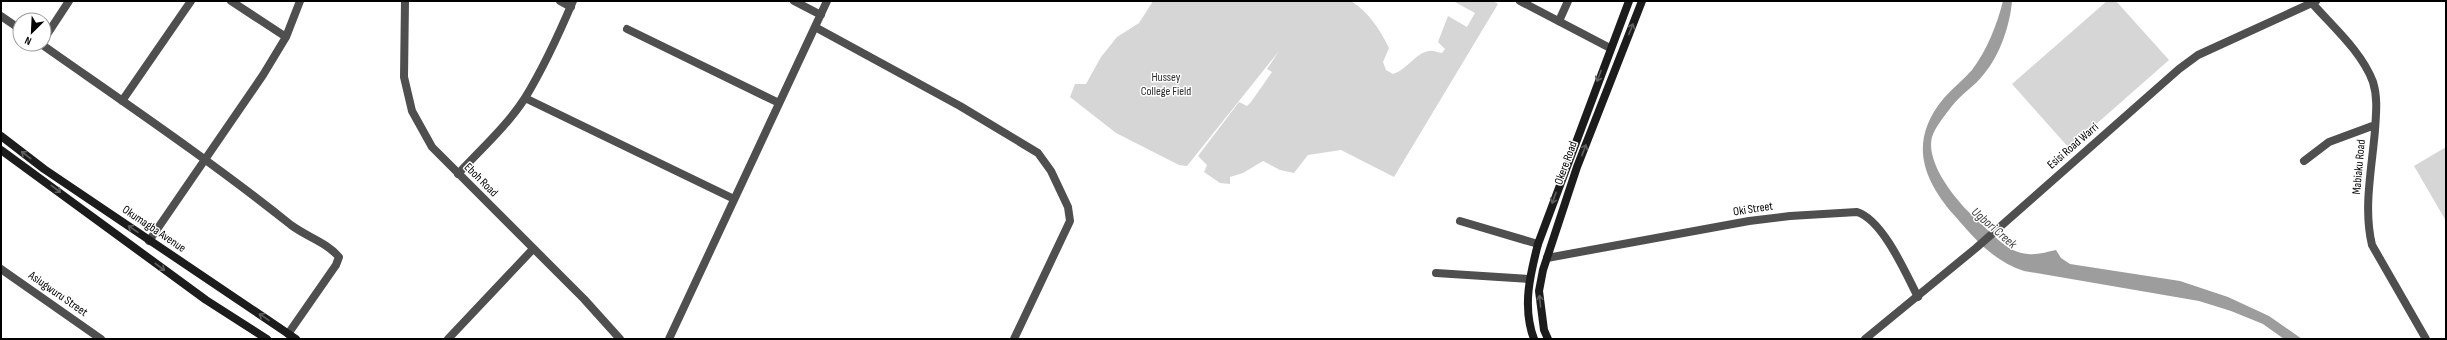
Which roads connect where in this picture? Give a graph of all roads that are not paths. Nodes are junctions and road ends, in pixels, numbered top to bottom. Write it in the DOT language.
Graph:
graph roads {
  1 [pos="69,1"];
  2 [pos="191,1"];
  3 [pos="231,1"];
  4 [pos="300,1"];
  5 [pos="406,1"];
  6 [pos="560,1"];
  7 [pos="794,1"];
  8 [pos="827,1"];
  9 [pos="1520,1"];
  10 [pos="1568,1"];
  11 [pos="1629,1"];
  12 [pos="1642,1"];
  13 [pos="2314,2"];
  14 [pos="572,4"];
  15 [pos="821,14"];
  16 [pos="1,16"];
  17 [pos="1559,21"];
  18 [pos="12,24"];
  19 [pos="52,27"];
  20 [pos="815,27"];
  21 [pos="627,30"];
  22 [pos="286,37"];
  23 [pos="1610,48"];
  24 [pos="52,52"];
  25 [pos="525,98"];
  26 [pos="122,102"];
  27 [pos="778,103"];
  28 [pos="2375,126"];
  29 [pos="1,136"];
  30 [pos="1,150"];
  31 [pos="204,158"];
  32 [pos="2304,161"];
  33 [pos="458,174"];
  34 [pos="734,199"];
  35 [pos="1460,222"];
  36 [pos="149,240"];
  37 [pos="1538,244"];
  38 [pos="533,249"];
  39 [pos="1547,258"];
  40 [pos="1,269"];
  41 [pos="1436,273"];
  42 [pos="1529,279"];
  43 [pos="1918,297"];
  44 [pos="288,334"];
  45 [pos="101,339"];
  46 [pos="267,339"];
  47 [pos="296,339"];
  48 [pos="448,339"];
  49 [pos="620,339"];
  50 [pos="670,339"];
  51 [pos="1014,339"];
  52 [pos="1534,339"];
  53 [pos="1548,339"];
  54 [pos="1865,339"];
  55 [pos="2426,339"];
  1 -- 19 [label="street"];
  2 -- 26 [label="street"];
  3 -- 22 [label="street"];
  4 -- 22 [label="street"];
  5 -- 33 [label="street, Eboh Road"];
  6 -- 14 [label="street"];
  7 -- 15 [label="street"];
  8 -- 15 [label="street"];
  9 -- 17 [label="street"];
  10 -- 17 [label="street"];
  11 -- 23 [label="main road, Okere Road"];
  39 -- 12 [label="main road, Okere Road, one-way"];
  13 -- 28 [label="street, Mabiaku Road"];
  13 -- 43 [label="street, Esisi Road Warri"];
  14 -- 25 [label="street"];
  15 -- 20 [label="street"];
  16 -- 18 [label="street"];
  17 -- 23 [label="street"];
  20 -- 27 [label="street"];
  20 -- 51 [label="street"];
  21 -- 27 [label="street"];
  22 -- 31 [label="street"];
  23 -- 37 [label="main road, Okere Road, one-way"];
  24 -- 26 [label="street"];
  25 -- 33 [label="street"];
  25 -- 34 [label="street"];
  26 -- 31 [label="street"];
  27 -- 34 [label="street"];
  28 -- 32 [label="street"];
  28 -- 55 [label="street, Mabiaku Road"];
  36 -- 29 [label="main road, Okumagba Avenue, one-way"];
  30 -- 46 [label="main road, one-way"];
  31 -- 36 [label="street"];
  31 -- 44 [label="street"];
  33 -- 38 [label="street, Eboh Road"];
  34 -- 50 [label="street"];
  35 -- 37 [label="street"];
  44 -- 36 [label="main road, Okumagba Avenue, one-way"];
  37 -- 42 [label="main road, Okere Road"];
  38 -- 48 [label="street"];
  38 -- 49 [label="street, Eboh Road"];
  39 -- 43 [label="street, Oki Street"];
  53 -- 39 [label="main road, Okere Road, one-way"];
  40 -- 45 [label="street, Asiugwuru Street"];
  41 -- 42 [label="street"];
  42 -- 52 [label="main road, Okere Road"];
  43 -- 54 [label="street, Esisi Road Warri"];
  44 -- 47 [label="main road, Okumagba Avenue"];
}
